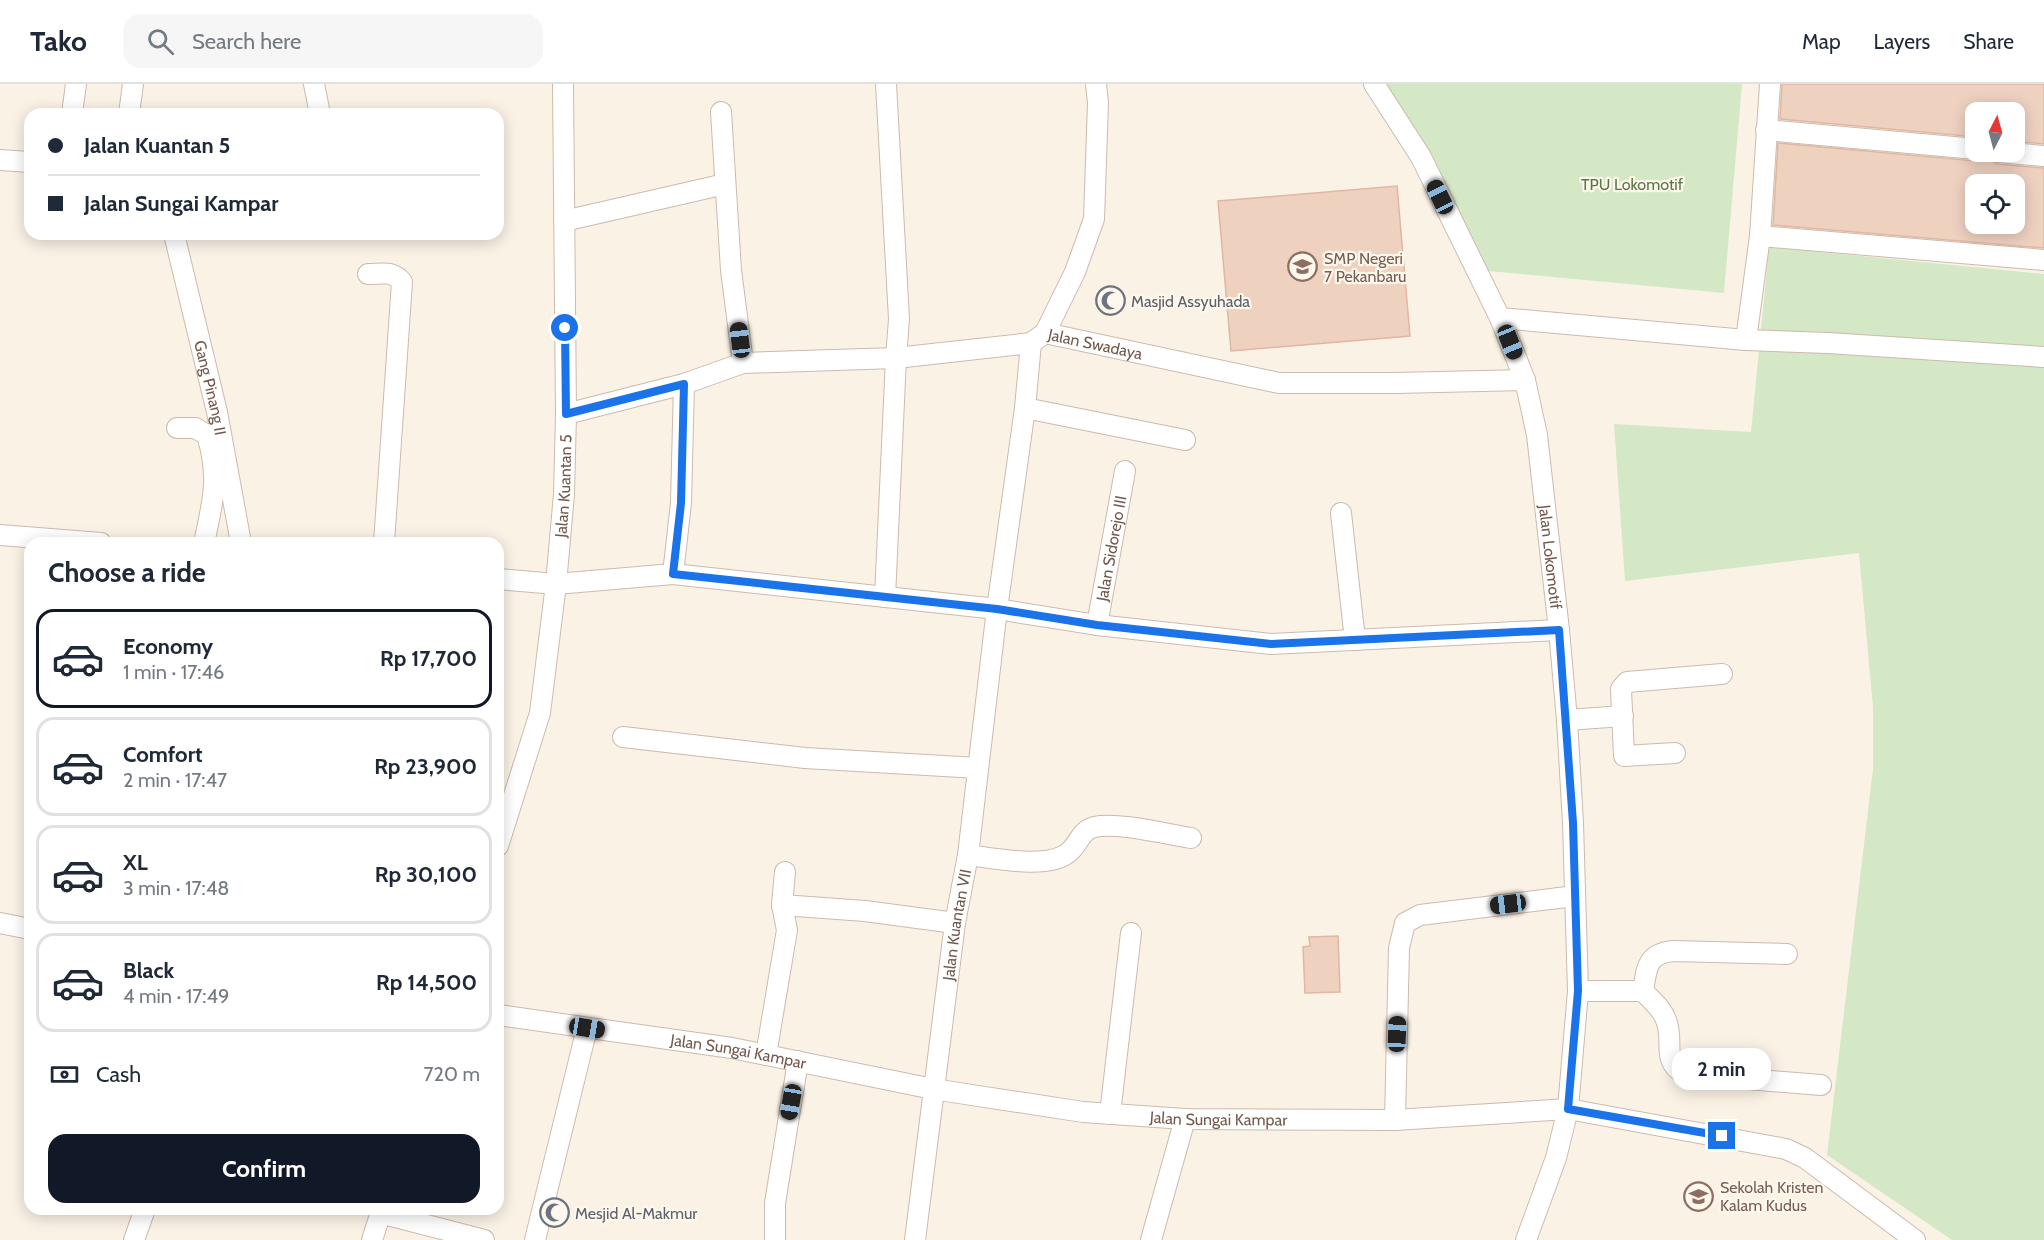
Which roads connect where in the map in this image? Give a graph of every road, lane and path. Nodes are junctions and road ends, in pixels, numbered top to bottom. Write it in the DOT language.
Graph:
graph roads {
  1 [pos="76,84"];
  2 [pos="133,84"];
  3 [pos="314,84"];
  4 [pos="563,84"];
  5 [pos="886,84"];
  6 [pos="1096,84"];
  7 [pos="1374,84"];
  8 [pos="1770,84"];
  9 [pos="73,108"];
  10 [pos="130,108"];
  11 [pos="319,108"];
  12 [pos="721,112"];
  13 [pos="1766,130"];
  14 [pos="1965,148"];
  15 [pos="2025,154"];
  16 [pos="2044,156"];
  17 [pos="0,160"];
  18 [pos="24,162"];
  19 [pos="725,184"];
  20 [pos="564,221"];
  21 [pos="1760,236"];
  22 [pos="175,240"];
  23 [pos="2044,260"];
  24 [pos="368,274"];
  25 [pos="1500,318"];
  26 [pos="1038,338"];
  27 [pos="1746,340"];
  28 [pos="2044,357"];
  29 [pos="896,358"];
  30 [pos="743,363"];
  31 [pos="1525,380"];
  32 [pos="684,384"];
  33 [pos="1025,408"];
  34 [pos="566,414"];
  35 [pos="177,428"];
  36 [pos="1185,440"];
  37 [pos="1125,471"];
  38 [pos="1341,513"];
  39 [pos="0,535"];
  40 [pos="24,537"];
  41 [pos="205,537"];
  42 [pos="240,537"];
  43 [pos="384,537"];
  44 [pos="673,574"];
  45 [pos="504,580"];
  46 [pos="556,584"];
  47 [pos="885,597"];
  48 [pos="997,609"];
  49 [pos="1097,625"];
  50 [pos="1559,630"];
  51 [pos="1355,640"];
  52 [pos="1722,674"];
  53 [pos="1623,716"];
  54 [pos="1567,720"];
  55 [pos="623,737"];
  56 [pos="1675,753"];
  57 [pos="978,768"];
  58 [pos="504,827"];
  59 [pos="1191,838"];
  60 [pos="968,855"];
  61 [pos="785,872"];
  62 [pos="1575,896"];
  63 [pos="782,905"];
  64 [pos="0,922"];
  65 [pos="955,923"];
  66 [pos="24,928"];
  67 [pos="1131,933"];
  68 [pos="1787,954"];
  69 [pos="1578,991"];
  70 [pos="1642,991"];
  71 [pos="504,1016"];
  72 [pos="587,1028"];
  73 [pos="766,1055"];
  74 [pos="798,1061"];
  75 [pos="1821,1085"];
  76 [pos="933,1089"];
  77 [pos="1568,1109"];
  78 [pos="1110,1114"];
  79 [pos="1185,1119"];
  80 [pos="1395,1120"];
  81 [pos="143,1215"];
  82 [pos="380,1215"];
  83 [pos="395,1215"];
  84 [pos="1155,1239"];
  85 [pos="134,1240"];
  86 [pos="372,1240"];
  87 [pos="484,1240"];
  88 [pos="534,1240"];
  89 [pos="775,1240"];
  90 [pos="915,1240"];
  91 [pos="1526,1240"];
  92 [pos="1915,1240"];
  1 -- 9 [label="street"];
  2 -- 10 [label="street"];
  3 -- 11 [label="street"];
  4 -- 20 [label="street, Jalan Kuantan 5"];
  5 -- 29 [label="street"];
  6 -- 26 [label="street"];
  7 -- 25 [label="street, Jalan Lokomotif"];
  8 -- 13 [label="street"];
  12 -- 19 [label="street"];
  13 -- 14 [label="street"];
  13 -- 21 [label="street"];
  15 -- 16 [label="street"];
  17 -- 18 [label="street"];
  19 -- 20 [label="street"];
  19 -- 30 [label="street"];
  20 -- 34 [label="street, Jalan Kuantan 5"];
  21 -- 23 [label="street"];
  21 -- 27 [label="street"];
  22 -- 42 [label="street, Gang Pinang II"];
  24 -- 43 [label="street"];
  25 -- 27 [label="street"];
  25 -- 31 [label="street, Jalan Lokomotif"];
  26 -- 29 [label="street, Jalan Swadaya"];
  26 -- 31 [label="street, Jalan Swadaya"];
  26 -- 33 [label="street, Jalan Kuantan VII"];
  27 -- 28 [label="street"];
  29 -- 30 [label="street, Jalan Swadaya"];
  29 -- 47 [label="street"];
  30 -- 32 [label="street, Jalan Swadaya"];
  31 -- 50 [label="street, Jalan Lokomotif"];
  32 -- 34 [label="street, Jalan Swadaya"];
  32 -- 44 [label="street"];
  33 -- 36 [label="street"];
  33 -- 48 [label="street, Jalan Kuantan VII"];
  34 -- 46 [label="street, Jalan Kuantan 5"];
  35 -- 41 [label="street"];
  37 -- 49 [label="street, Jalan Sidorejo III"];
  38 -- 51 [label="street"];
  39 -- 40 [label="street"];
  44 -- 46 [label="street"];
  44 -- 47 [label="street"];
  45 -- 46 [label="street"];
  46 -- 58 [label="street, Jalan Kuantan 5"];
  47 -- 48 [label="street"];
  48 -- 49 [label="street"];
  48 -- 57 [label="street, Jalan Kuantan VII"];
  49 -- 51 [label="street"];
  50 -- 51 [label="street"];
  50 -- 54 [label="street, Jalan Lokomotif"];
  52 -- 53 [label="street"];
  53 -- 54 [label="street"];
  53 -- 56 [label="street"];
  54 -- 62 [label="street, Jalan Lokomotif"];
  55 -- 57 [label="street"];
  57 -- 60 [label="street, Jalan Kuantan VII"];
  59 -- 60 [label="street"];
  60 -- 65 [label="street, Jalan Kuantan VII"];
  61 -- 63 [label="street"];
  62 -- 69 [label="street, Jalan Lokomotif"];
  62 -- 80 [label="street"];
  63 -- 65 [label="street"];
  63 -- 73 [label="street"];
  64 -- 66 [label="street"];
  65 -- 76 [label="street, Jalan Kuantan VII"];
  67 -- 78 [label="street"];
  68 -- 70 [label="street"];
  69 -- 70 [label="street"];
  69 -- 77 [label="street, Jalan Lokomotif"];
  70 -- 75 [label="street"];
  71 -- 72 [label="street, Jalan Sungai Kampar"];
  72 -- 73 [label="street, Jalan Sungai Kampar"];
  72 -- 88 [label="street"];
  73 -- 74 [label="street, Jalan Sungai Kampar"];
  74 -- 76 [label="street, Jalan Sungai Kampar"];
  74 -- 89 [label="street"];
  76 -- 78 [label="street, Jalan Sungai Kampar"];
  76 -- 90 [label="street, Jalan Kuantan VII"];
  77 -- 80 [label="street, Jalan Sungai Kampar"];
  77 -- 91 [label="street, Jalan Lokomotif"];
  77 -- 92 [label="street, Jalan Sungai Kampar"];
  78 -- 79 [label="street, Jalan Sungai Kampar"];
  79 -- 80 [label="street, Jalan Sungai Kampar"];
  79 -- 84 [label="street"];
  81 -- 85 [label="street"];
  82 -- 86 [label="street"];
  83 -- 87 [label="street"];
}
